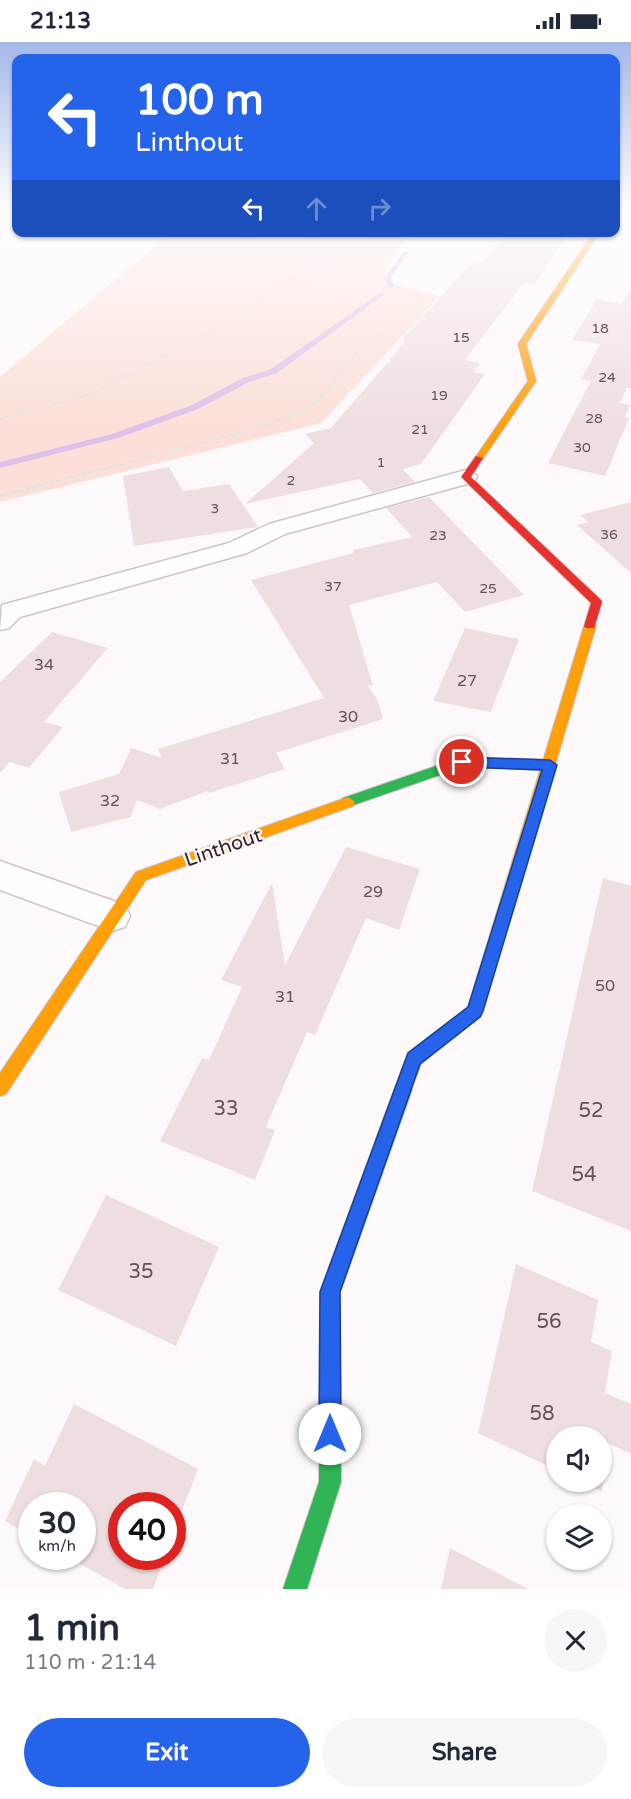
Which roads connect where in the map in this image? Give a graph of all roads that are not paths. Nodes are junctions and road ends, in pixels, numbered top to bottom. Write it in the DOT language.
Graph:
graph roads {
  1 [pos="564,281"];
  2 [pos="466,477"];
  3 [pos="0,622"];
  4 [pos="550,765"];
  5 [pos="0,874"];
  6 [pos="112,916"];
  7 [pos="0,1088"];
  8 [pos="295,1589"];
  1 -- 2 [label="street"];
  2 -- 3 [label="street"];
  2 -- 4 [label="street"];
  4 -- 6 [label="street, Linthout"];
  4 -- 8 [label="street"];
  5 -- 6 [label="street"];
  6 -- 7 [label="street, Linthout"];
}
